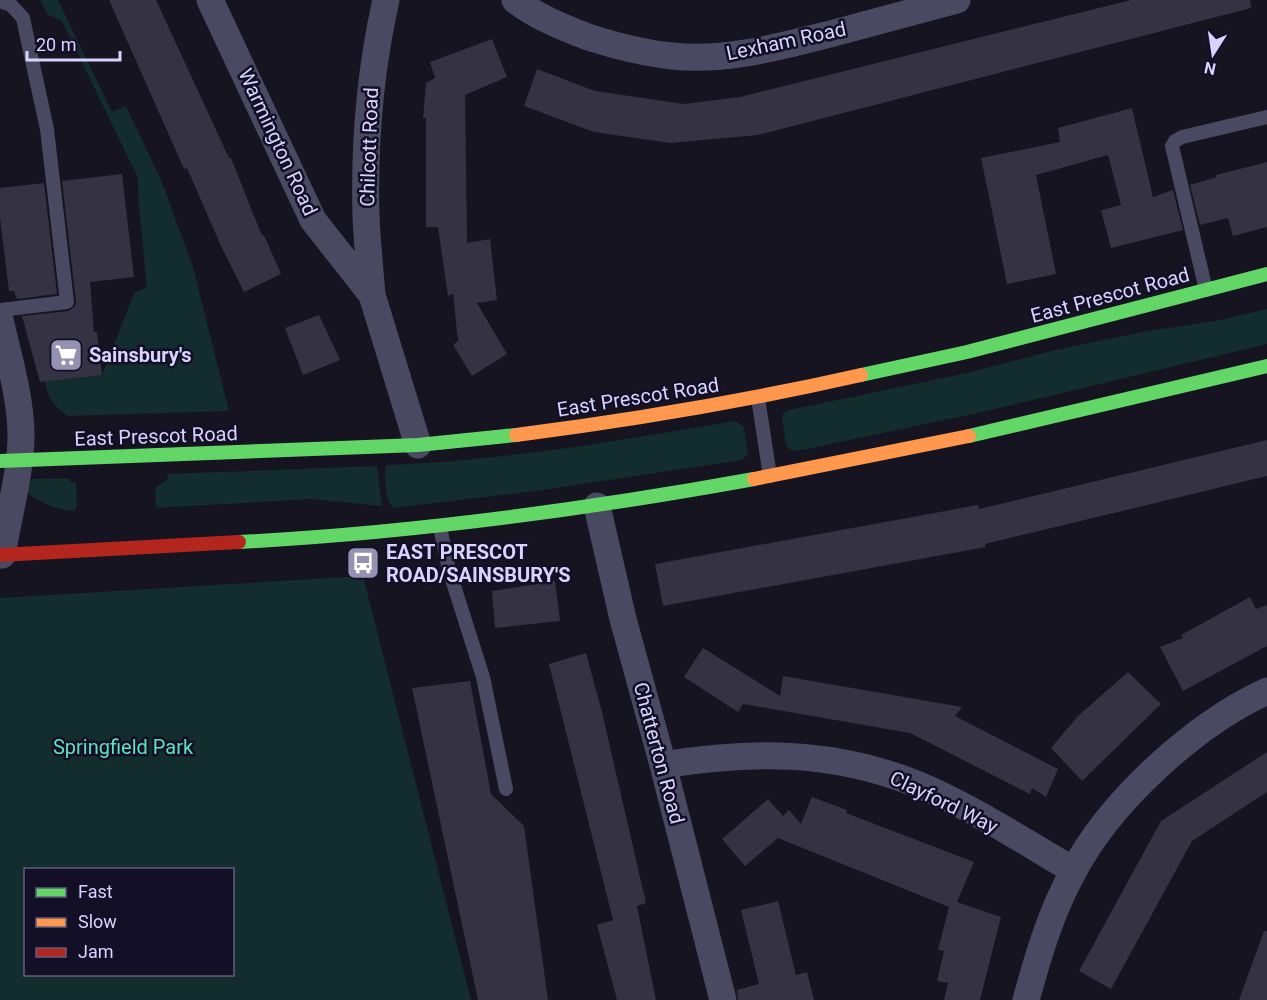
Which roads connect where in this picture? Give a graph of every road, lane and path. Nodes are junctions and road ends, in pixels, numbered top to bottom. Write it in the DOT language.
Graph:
graph roads {
  1 [pos="210,0"];
  2 [pos="386,0"];
  3 [pos="515,0"];
  4 [pos="957,0"];
  5 [pos="0,1"];
  6 [pos="1267,117"];
  7 [pos="1267,274"];
  8 [pos="1206,290"];
  9 [pos="372,295"];
  10 [pos="0,310"];
  11 [pos="0,319"];
  12 [pos="1267,366"];
  13 [pos="758,398"];
  14 [pos="418,445"];
  15 [pos="9,461"];
  16 [pos="771,477"];
  17 [pos="597,506"];
  18 [pos="440,526"];
  19 [pos="1,552"];
  20 [pos="1267,691"];
  21 [pos="663,765"];
  22 [pos="506,789"];
  23 [pos="1073,870"];
  24 [pos="723,1000"];
  25 [pos="1026,1000"];
  1 -- 9 [label="street, Warmington Road"];
  2 -- 9 [label="street, Chilcott Road"];
  3 -- 4 [label="street, Lexham Road"];
  5 -- 10 [label="lane"];
  6 -- 8 [label="lane"];
  7 -- 8 [label="highway, East Prescot Road"];
  8 -- 13 [label="highway, East Prescot Road"];
  9 -- 14 [label="street, Warmington Road"];
  11 -- 15 [label="street"];
  12 -- 16 [label="highway"];
  13 -- 14 [label="highway, East Prescot Road"];
  13 -- 16 [label="lane"];
  14 -- 15 [label="highway, East Prescot Road"];
  15 -- 19 [label="street"];
  16 -- 17 [label="highway"];
  17 -- 18 [label="highway"];
  17 -- 21 [label="street, Chatterton Road"];
  18 -- 19 [label="highway"];
  18 -- 22 [label="lane"];
  20 -- 23 [label="street"];
  21 -- 23 [label="street, Clayford Way"];
  21 -- 24 [label="street, Chatterton Road"];
  23 -- 25 [label="street"];
}
